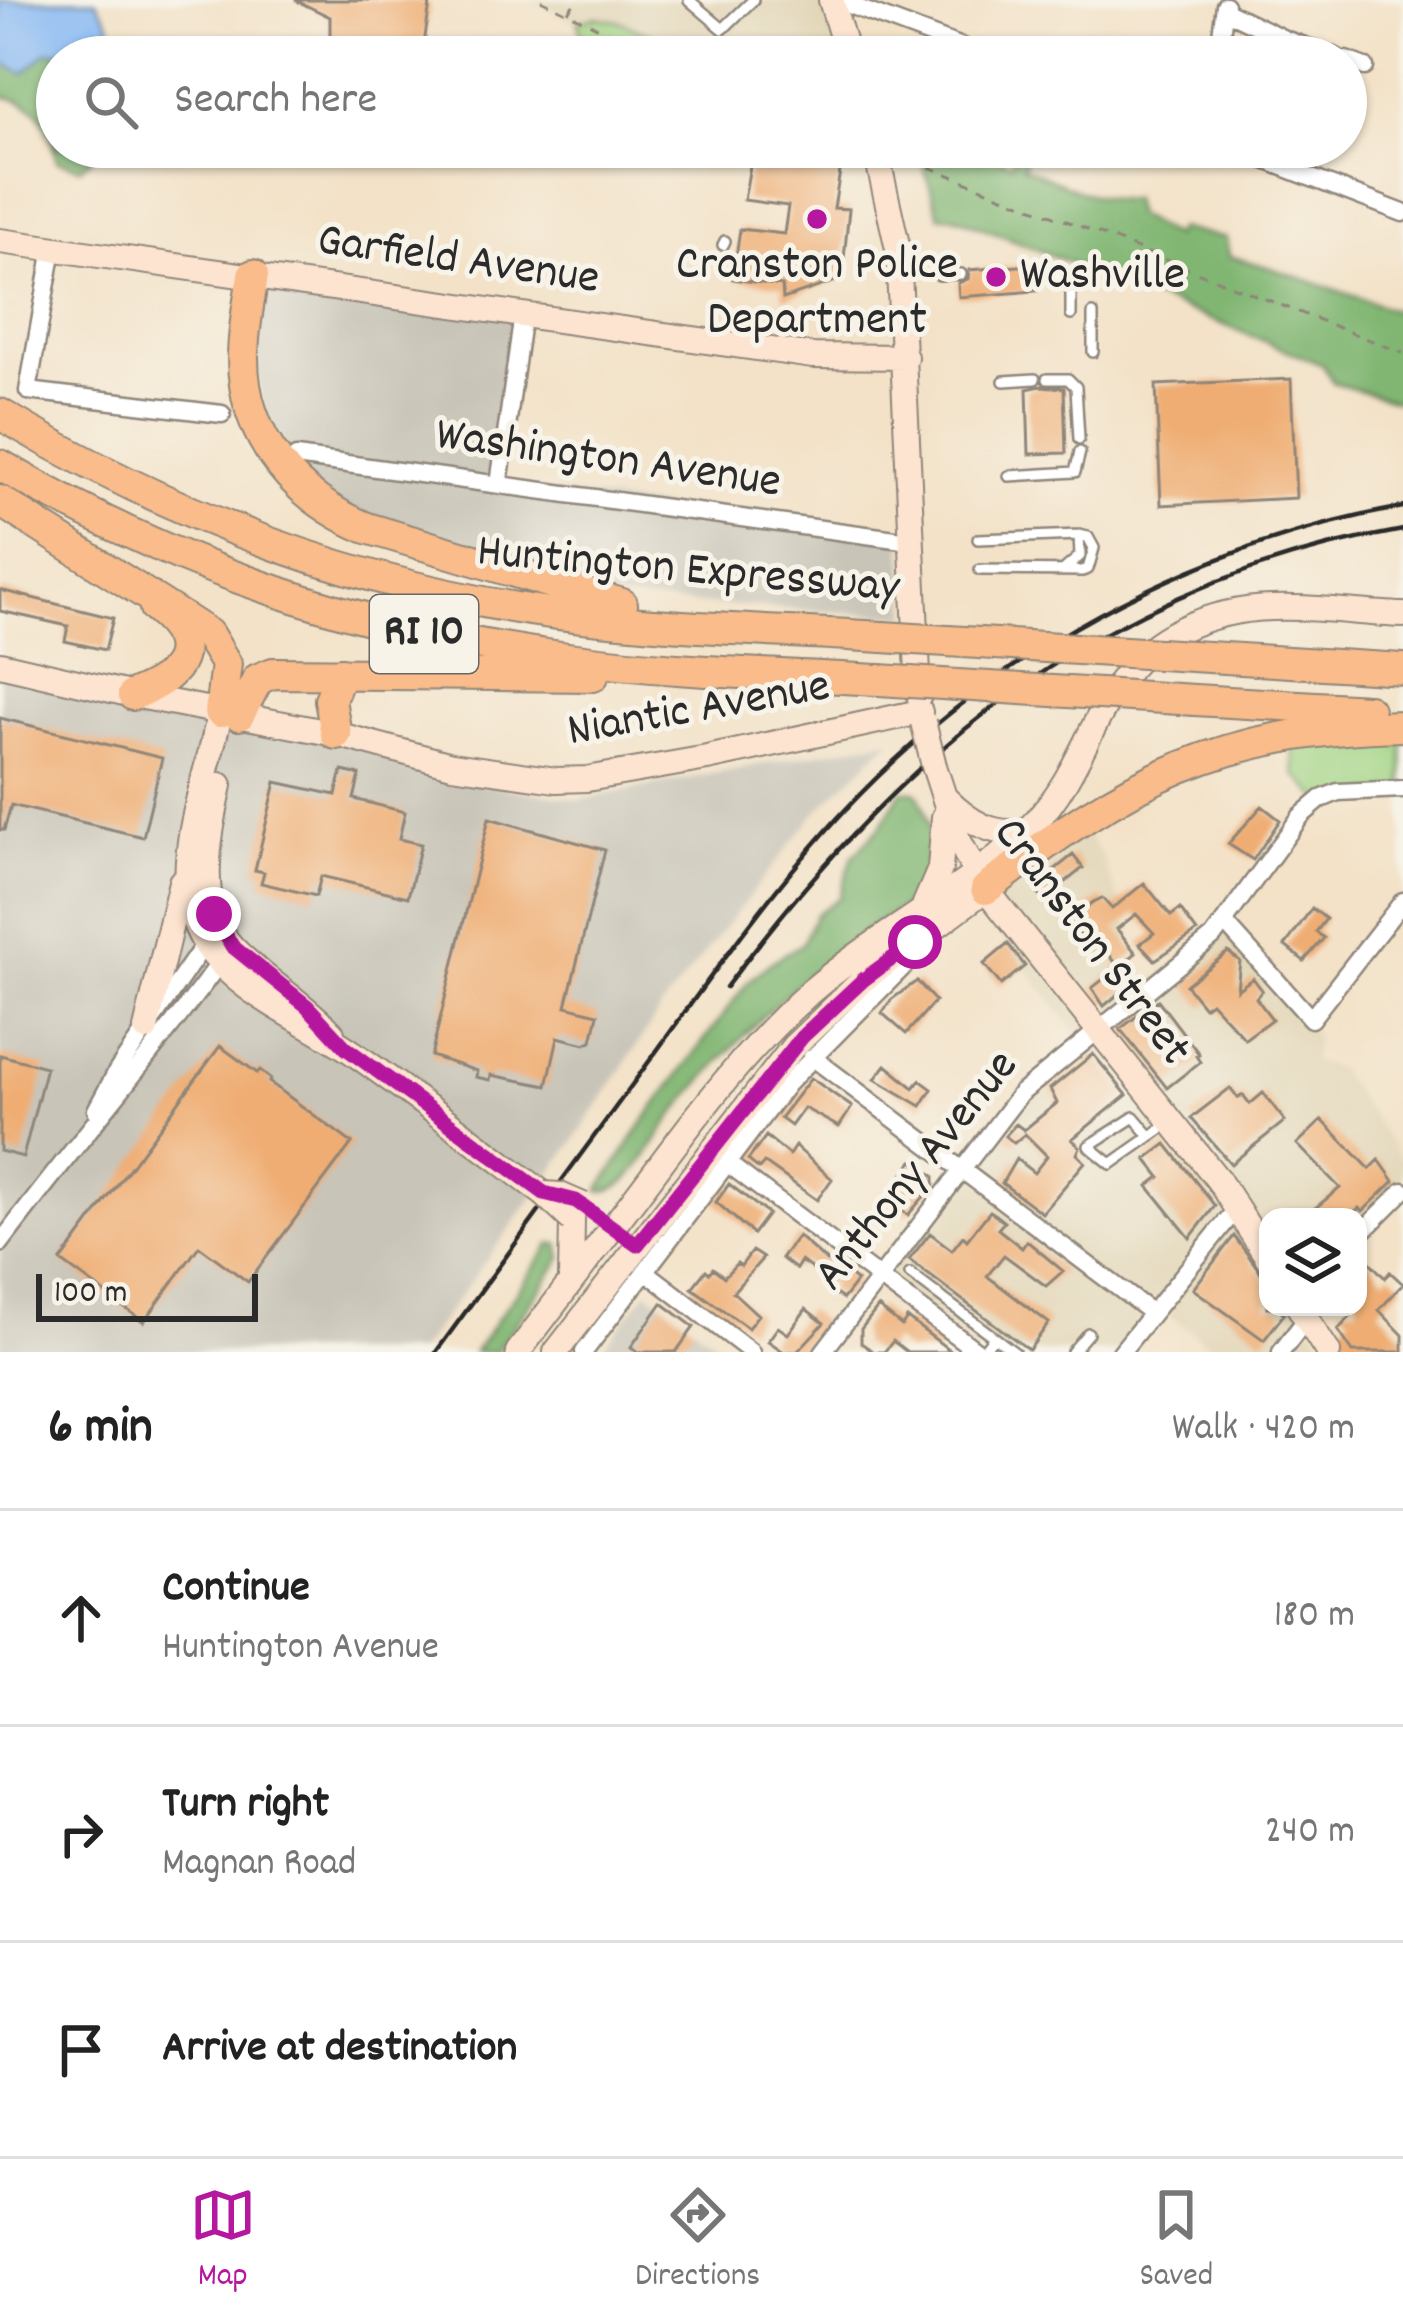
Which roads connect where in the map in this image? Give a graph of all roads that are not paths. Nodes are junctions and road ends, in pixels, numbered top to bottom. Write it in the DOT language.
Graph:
graph roads {
  1 [pos="688,0"];
  2 [pos="752,0"];
  3 [pos="834,0"];
  4 [pos="1225,6"];
  5 [pos="843,36"];
  6 [pos="932,36"];
  7 [pos="1221,36"];
  8 [pos="1279,36"];
  9 [pos="881,168"];
  10 [pos="1286,168"];
  11 [pos="1403,213"];
  12 [pos="0,241"];
  13 [pos="53,248"];
  14 [pos="1039,270"];
  15 [pos="961,274"];
  16 [pos="254,275"];
  17 [pos="939,275"];
  18 [pos="523,314"];
  19 [pos="1093,314"];
  20 [pos="1071,315"];
  21 [pos="1093,352"];
  22 [pos="905,357"];
  23 [pos="1004,381"];
  24 [pos="0,414"];
  25 [pos="222,414"];
  26 [pos="1079,439"];
  27 [pos="1080,452"];
  28 [pos="296,457"];
  29 [pos="0,465"];
  30 [pos="1009,476"];
  31 [pos="499,484"];
  32 [pos="0,501"];
  33 [pos="978,539"];
  34 [pos="910,542"];
  35 [pos="980,570"];
  36 [pos="123,581"];
  37 [pos="1403,615"];
  38 [pos="806,632"];
  39 [pos="0,664"];
  40 [pos="669,668"];
  41 [pos="1403,668"];
  42 [pos="341,673"];
  43 [pos="133,695"];
  44 [pos="1403,712"];
  45 [pos="230,714"];
  46 [pos="922,717"];
  47 [pos="1403,726"];
  48 [pos="336,734"];
  49 [pos="1403,789"];
  50 [pos="943,796"];
  51 [pos="1029,829"];
  52 [pos="200,841"];
  53 [pos="980,881"];
  54 [pos="1403,902"];
  55 [pos="921,909"];
  56 [pos="955,914"];
  57 [pos="1225,923"];
  58 [pos="219,944"];
  59 [pos="146,1029"];
  60 [pos="1098,1030"];
  61 [pos="812,1057"];
  62 [pos="1161,1129"];
  63 [pos="80,1138"];
  64 [pos="727,1163"];
  65 [pos="962,1169"];
  66 [pos="1403,1191"];
  67 [pos="1237,1208"];
  68 [pos="577,1213"];
  69 [pos="1367,1227"];
  70 [pos="607,1234"];
  71 [pos="1259,1243"];
  72 [pos="0,1244"];
  73 [pos="636,1259"];
  74 [pos="910,1274"];
  75 [pos="879,1278"];
  76 [pos="568,1285"];
  77 [pos="941,1299"];
  78 [pos="1152,1313"];
  79 [pos="929,1316"];
  80 [pos="1301,1316"];
  81 [pos="1306,1316"];
  82 [pos="1088,1333"];
  83 [pos="994,1337"];
  84 [pos="518,1352"];
  85 [pos="556,1352"];
  86 [pos="584,1352"];
  87 [pos="751,1352"];
  88 [pos="823,1352"];
  89 [pos="980,1352"];
  90 [pos="1013,1352"];
  91 [pos="1072,1352"];
  92 [pos="1121,1352"];
  93 [pos="1281,1352"];
  94 [pos="1328,1352"];
  1 -- 2 [label="lane"];
  3 -- 5 [label="main road"];
  3 -- 6 [label="street"];
  4 -- 7 [label="street"];
  4 -- 8 [label="street"];
  9 -- 22 [label="main road, Cranston Street"];
  10 -- 11 [label="street"];
  12 -- 13 [label="main road, Garfield Avenue"];
  13 -- 16 [label="main road, Garfield Avenue"];
  13 -- 25 [label="street"];
  14 -- 20 [label="lane"];
  15 -- 17 [label="lane"];
  16 -- 18 [label="main road, Garfield Avenue"];
  16 -- 38 [label="highway"];
  18 -- 22 [label="main road, Garfield Avenue"];
  18 -- 31 [label="street"];
  19 -- 21 [label="lane"];
  22 -- 34 [label="main road, Cranston Street"];
  23 -- 26 [label="lane"];
  24 -- 38 [label="highway, Huntington Expressway / RI 10"];
  27 -- 30 [label="lane"];
  28 -- 31 [label="street, Washington Avenue"];
  29 -- 40 [label="highway, Huntington Expressway / RI 10"];
  31 -- 34 [label="street, Washington Avenue"];
  32 -- 36 [label="highway"];
  33 -- 35 [label="lane"];
  34 -- 46 [label="main road, Cranston Street"];
  36 -- 43 [label="highway"];
  36 -- 45 [label="highway"];
  37 -- 51 [label="main road"];
  38 -- 41 [label="highway, Huntington Expressway / RI 10, bridge"];
  39 -- 43 [label="main road, Niantic Avenue"];
  40 -- 42 [label="highway"];
  40 -- 44 [label="highway, Huntington Expressway / RI 10, bridge"];
  42 -- 45 [label="highway"];
  42 -- 48 [label="highway"];
  43 -- 45 [label="main road, Niantic Avenue"];
  45 -- 48 [label="main road, Niantic Avenue"];
  45 -- 52 [label="main road"];
  46 -- 48 [label="main road, Niantic Avenue"];
  46 -- 50 [label="main road, Cranston Street, bridge"];
  47 -- 53 [label="highway"];
  49 -- 57 [label="street, Anthony Avenue"];
  50 -- 51 [label="main road"];
  50 -- 53 [label="main road, Cranston Street"];
  50 -- 55 [label="main road"];
  51 -- 53 [label="main road"];
  52 -- 58 [label="main road"];
  52 -- 59 [label="main road"];
  53 -- 55 [label="main road"];
  53 -- 56 [label="main road"];
  53 -- 60 [label="main road, Cranston Street"];
  54 -- 57 [label="street"];
  55 -- 70 [label="main road"];
  56 -- 61 [label="street"];
  56 -- 73 [label="main road"];
  57 -- 60 [label="street, Anthony Avenue"];
  58 -- 59 [label="street"];
  58 -- 63 [label="street"];
  58 -- 68 [label="main road, bridge"];
  59 -- 63 [label="street"];
  60 -- 62 [label="main road, Cranston Street"];
  60 -- 65 [label="street, Anthony Avenue"];
  61 -- 64 [label="street"];
  61 -- 65 [label="street"];
  62 -- 62 [label="lane"];
  62 -- 67 [label="main road, Cranston Street"];
  63 -- 72 [label="street"];
  64 -- 73 [label="street"];
  64 -- 75 [label="street"];
  65 -- 75 [label="street, Anthony Avenue"];
  65 -- 78 [label="street"];
  66 -- 69 [label="street"];
  67 -- 71 [label="main road, Cranston Street"];
  67 -- 78 [label="street"];
  68 -- 70 [label="main road"];
  68 -- 76 [label="main road"];
  70 -- 73 [label="main road"];
  70 -- 76 [label="main road"];
  73 -- 85 [label="main road"];
  73 -- 86 [label="street"];
  73 -- 87 [label="street"];
  74 -- 77 [label="lane"];
  75 -- 79 [label="street"];
  75 -- 88 [label="street, Anthony Avenue"];
  76 -- 84 [label="main road"];
  77 -- 79 [label="lane"];
  77 -- 83 [label="lane"];
  78 -- 92 [label="street"];
  79 -- 89 [label="street"];
  80 -- 93 [label="street"];
  81 -- 94 [label="main road"];
  82 -- 91 [label="lane"];
  83 -- 89 [label="lane"];
  83 -- 90 [label="lane"];
}
